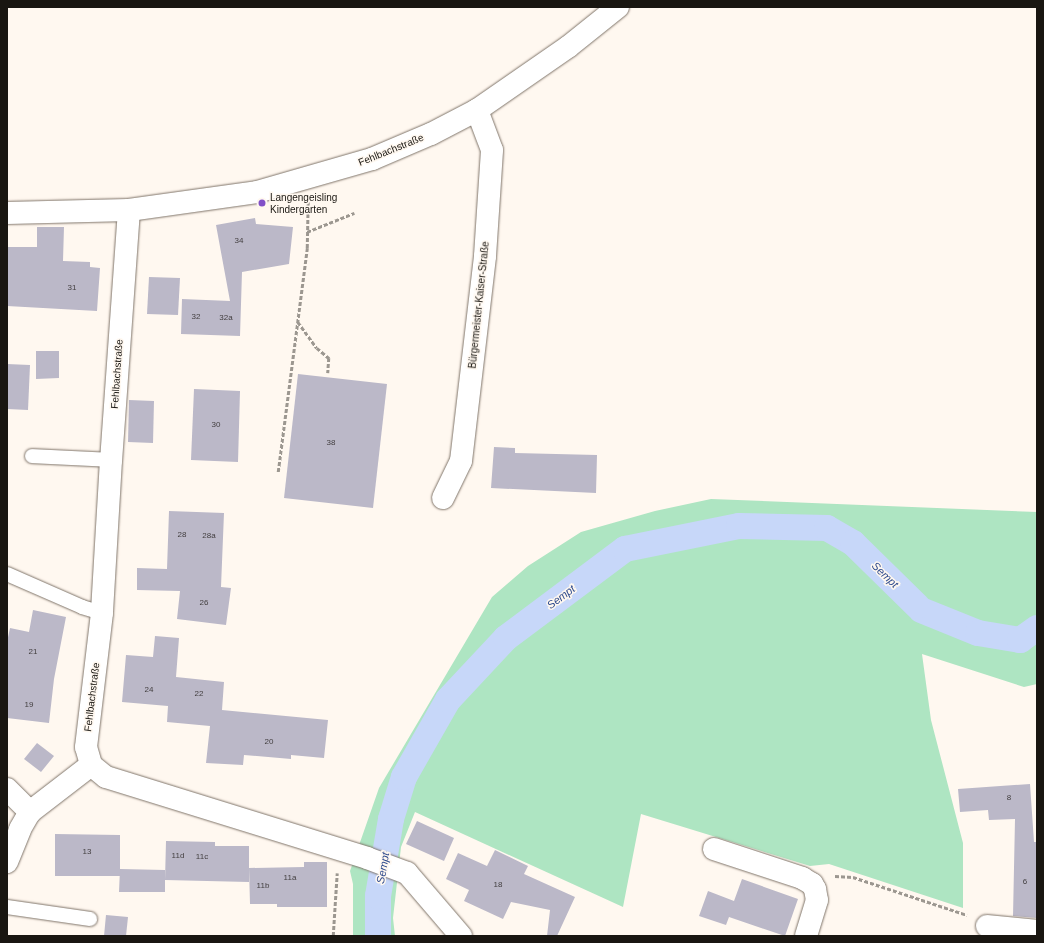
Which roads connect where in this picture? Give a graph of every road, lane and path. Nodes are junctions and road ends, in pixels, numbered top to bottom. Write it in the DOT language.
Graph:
graph roads {
  1 [pos="618,7"];
  2 [pos="477,110"];
  3 [pos="308,198"];
  4 [pos="130,210"];
  5 [pos="7,213"];
  6 [pos="354,214"];
  7 [pos="307,232"];
  8 [pos="298,322"];
  9 [pos="328,374"];
  10 [pos="32,456"];
  11 [pos="111,460"];
  12 [pos="278,472"];
  13 [pos="443,498"];
  14 [pos="7,574"];
  15 [pos="102,613"];
  16 [pos="91,765"];
  17 [pos="7,788"];
  18 [pos="30,812"];
  19 [pos="340,849"];
  20 [pos="714,849"];
  21 [pos="7,862"];
  22 [pos="815,889"];
  23 [pos="7,907"];
  24 [pos="90,919"];
  25 [pos="987,926"];
  26 [pos="1037,931"];
  27 [pos="333,936"];
  28 [pos="461,936"];
  29 [pos="806,936"];
  1 -- 2 [label="street, Fehlbachstraße"];
  2 -- 4 [label="street, Fehlbachstraße"];
  2 -- 13 [label="street, Bürgermeister-Kaiser-Straße"];
  3 -- 7 [label="path"];
  4 -- 5 [label="street, Fehlbachstraße"];
  4 -- 11 [label="street, Fehlbachstraße"];
  6 -- 7 [label="path"];
  7 -- 8 [label="path"];
  8 -- 9 [label="path"];
  8 -- 12 [label="path"];
  10 -- 11 [label="lane"];
  11 -- 15 [label="street, Fehlbachstraße"];
  14 -- 15 [label="lane"];
  15 -- 16 [label="street, Fehlbachstraße"];
  16 -- 18 [label="street"];
  16 -- 19 [label="street"];
  17 -- 18 [label="street"];
  18 -- 21 [label="street"];
  19 -- 27 [label="path"];
  19 -- 28 [label="street"];
  20 -- 22 [label="street"];
  22 -- 25 [label="path"];
  22 -- 29 [label="street"];
  23 -- 24 [label="lane"];
  25 -- 26 [label="street"];
}
